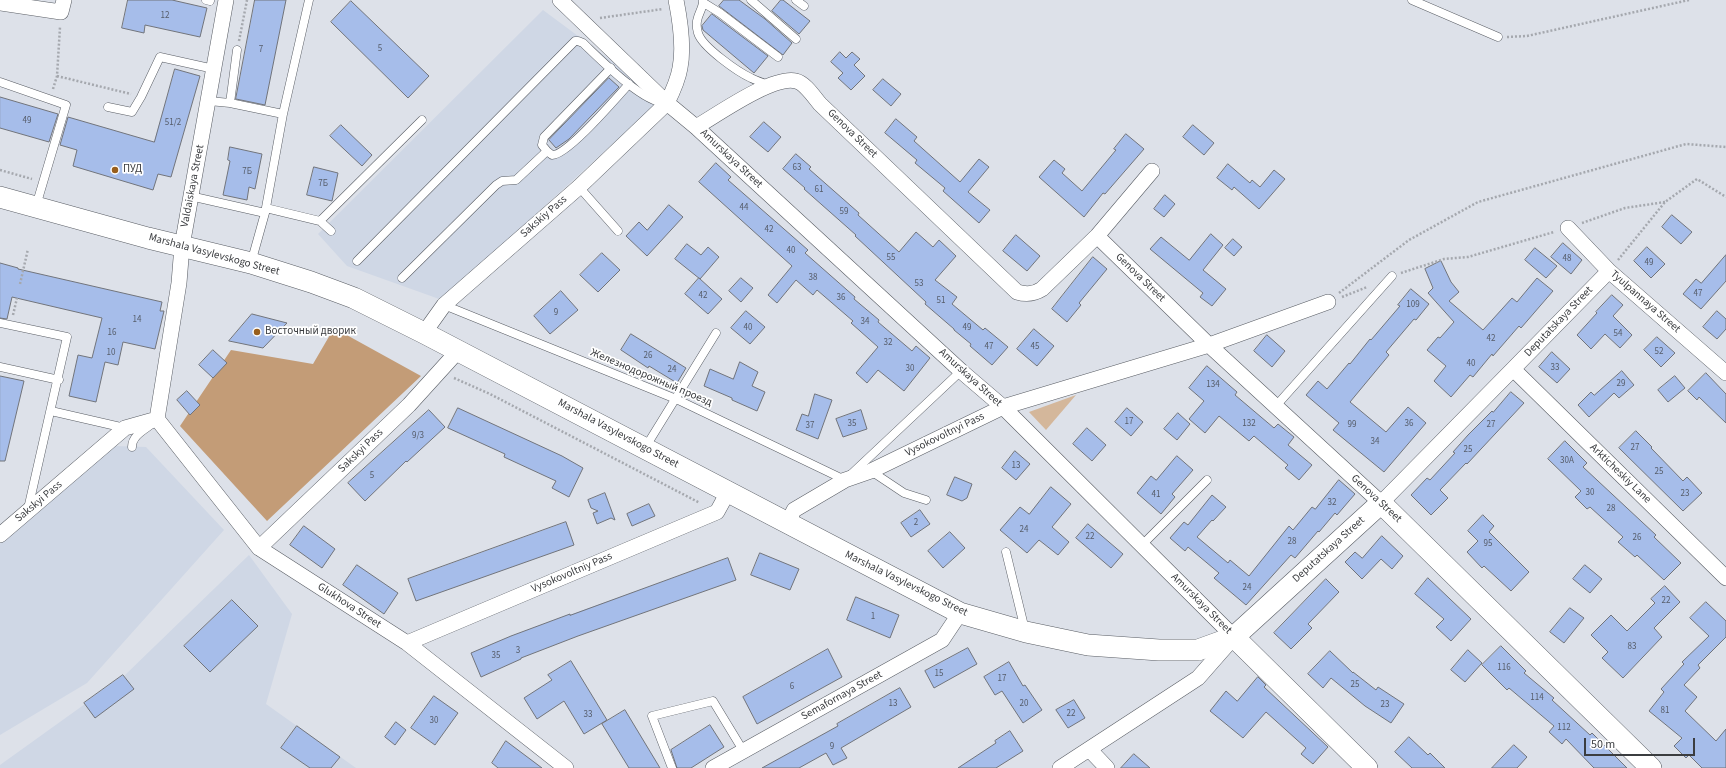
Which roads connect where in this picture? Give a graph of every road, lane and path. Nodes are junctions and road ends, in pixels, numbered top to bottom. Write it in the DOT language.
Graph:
graph roads {
  1 [pos="226,0"];
  2 [pos="247,0"];
  3 [pos="308,0"];
  4 [pos="560,0"];
  5 [pos="751,0"];
  6 [pos="796,0"];
  7 [pos="1412,0"];
  8 [pos="1689,0"];
  9 [pos="704,2"];
  10 [pos="0,3"];
  11 [pos="677,3"];
  12 [pos="62,6"];
  13 [pos="804,6"];
  14 [pos="582,21"];
  15 [pos="1498,37"];
  16 [pos="796,39"];
  17 [pos="237,50"];
  18 [pos="778,57"];
  19 [pos="611,68"];
  20 [pos="214,69"];
  21 [pos="0,82"];
  22 [pos="629,84"];
  23 [pos="769,85"];
  24 [pos="141,97"];
  25 [pos="209,101"];
  26 [pos="230,103"];
  27 [pos="667,103"];
  28 [pos="108,107"];
  29 [pos="283,114"];
  30 [pos="422,120"];
  31 [pos="696,127"];
  32 [pos="1726,147"];
  33 [pos="547,151"];
  34 [pos="0,170"];
  35 [pos="1152,171"];
  36 [pos="42,182"];
  37 [pos="579,186"];
  38 [pos="190,196"];
  39 [pos="0,197"];
  40 [pos="1726,197"];
  41 [pos="1665,202"];
  42 [pos="36,207"];
  43 [pos="265,211"];
  44 [pos="320,221"];
  45 [pos="1568,228"];
  46 [pos="331,231"];
  47 [pos="618,231"];
  48 [pos="1097,236"];
  49 [pos="182,246"];
  50 [pos="28,249"];
  51 [pos="357,261"];
  52 [pos="251,263"];
  53 [pos="1609,271"];
  54 [pos="1392,276"];
  55 [pos="402,278"];
  56 [pos="20,284"];
  57 [pos="17,298"];
  58 [pos="1328,302"];
  59 [pos="444,305"];
  60 [pos="0,323"];
  61 [pos="11,326"];
  62 [pos="424,333"];
  63 [pos="716,333"];
  64 [pos="1209,345"];
  65 [pos="458,351"];
  66 [pos="0,367"];
  67 [pos="1514,369"];
  68 [pos="961,371"];
  69 [pos="441,372"];
  70 [pos="1726,373"];
  71 [pos="59,380"];
  72 [pos="676,400"];
  73 [pos="1002,407"];
  74 [pos="1275,407"];
  75 [pos="51,411"];
  76 [pos="157,419"];
  77 [pos="125,428"];
  78 [pos="132,447"];
  79 [pos="645,448"];
  80 [pos="871,471"];
  81 [pos="845,480"];
  82 [pos="1207,480"];
  83 [pos="728,492"];
  84 [pos="926,500"];
  85 [pos="1381,502"];
  86 [pos="27,512"];
  87 [pos="717,512"];
  88 [pos="787,524"];
  89 [pos="0,535"];
  90 [pos="1142,546"];
  91 [pos="259,548"];
  92 [pos="1006,552"];
  93 [pos="1726,578"];
  94 [pos="960,613"];
  95 [pos="1026,632"];
  96 [pos="1234,637"];
  97 [pos="407,643"];
  98 [pos="1089,749"];
  99 [pos="744,752"];
  100 [pos="566,768"];
  101 [pos="672,768"];
  102 [pos="713,768"];
  103 [pos="1060,768"];
  104 [pos="1107,768"];
  105 [pos="1367,768"];
  106 [pos="1651,768"];
  1 -- 20 [label="street, Valdaiskaya Street"];
  2 -- 17 [label="path"];
  3 -- 29 [label="lane"];
  4 -- 14 [label="street, Amurskaya Street"];
  5 -- 16 [label="lane"];
  6 -- 13 [label="lane"];
  7 -- 15 [label="lane"];
  8 -- 15 [label="path"];
  9 -- 18 [label="lane"];
  9 -- 23 [label="lane"];
  10 -- 12 [label="street"];
  11 -- 14 [label="path"];
  11 -- 27 [label="street"];
  12 -- 24 [label="path"];
  14 -- 27 [label="street, Amurskaya Street"];
  17 -- 26 [label="lane"];
  19 -- 22 [label="lane"];
  19 -- 33 [label="lane"];
  19 -- 51 [label="lane"];
  20 -- 24 [label="lane"];
  20 -- 25 [label="street, Valdaiskaya Street"];
  21 -- 36 [label="lane"];
  22 -- 27 [label="lane"];
  22 -- 33 [label="lane"];
  23 -- 31 [label="street"];
  23 -- 48 [label="street, Genova Street"];
  24 -- 28 [label="lane"];
  25 -- 26 [label="lane"];
  25 -- 38 [label="street, Valdaiskaya Street"];
  26 -- 29 [label="lane"];
  27 -- 31 [label="street, Amurskaya Street"];
  27 -- 37 [label="street, Sakskiy Pass"];
  29 -- 43 [label="lane"];
  30 -- 44 [label="lane"];
  31 -- 68 [label="street, Amurskaya Street"];
  32 -- 58 [label="path"];
  33 -- 55 [label="lane"];
  34 -- 36 [label="path"];
  35 -- 48 [label="street, Genova Street"];
  36 -- 42 [label="lane"];
  37 -- 47 [label="lane"];
  37 -- 59 [label="street, Sakskiy Pass"];
  38 -- 43 [label="lane"];
  38 -- 49 [label="street, Valdaiskaya Street"];
  39 -- 42 [label="main road, Marshala Vasylevskogo Street"];
  40 -- 41 [label="path"];
  41 -- 45 [label="path"];
  41 -- 53 [label="path"];
  42 -- 49 [label="main road, Marshala Vasylevskogo Street"];
  43 -- 44 [label="lane"];
  43 -- 52 [label="lane"];
  44 -- 46 [label="lane"];
  45 -- 53 [label="street, Tyulpannaya Street"];
  45 -- 54 [label="path"];
  48 -- 64 [label="street, Genova Street"];
  49 -- 52 [label="main road, Marshala Vasylevskogo Street"];
  49 -- 76 [label="street, Valdaiskaya Street"];
  50 -- 56 [label="path"];
  52 -- 62 [label="main road, Marshala Vasylevskogo Street"];
  53 -- 67 [label="street, Deputatskaya Street"];
  53 -- 70 [label="street, Tyulpannaya Street"];
  54 -- 58 [label="path"];
  54 -- 74 [label="lane"];
  57 -- 61 [label="path"];
  58 -- 64 [label="street, Vysokovoltnyi Pass"];
  59 -- 62 [label="street, Sakskiy Pass"];
  59 -- 72 [label="lane, Железнодорожный проезд"];
  60 -- 61 [label="lane"];
  61 -- 71 [label="lane"];
  62 -- 65 [label="main road, Marshala Vasylevskogo Street"];
  63 -- 72 [label="lane"];
  64 -- 73 [label="street, Vysokovoltnyi Pass"];
  64 -- 74 [label="street, Genova Street"];
  65 -- 69 [label="street, Sakskyi Pass"];
  65 -- 79 [label="main road, Marshala Vasylevskogo Street"];
  66 -- 71 [label="lane"];
  67 -- 85 [label="street, Deputatskaya Street"];
  67 -- 93 [label="street, Arkticheskiy Lane"];
  68 -- 73 [label="street, Amurskaya Street"];
  68 -- 81 [label="lane"];
  69 -- 87 [label="path"];
  69 -- 91 [label="street, Sakskyi Pass"];
  71 -- 75 [label="lane"];
  72 -- 79 [label="lane"];
  72 -- 81 [label="lane, Железнодорожный проезд"];
  73 -- 80 [label="street, Vysokovoltnyi Pass"];
  73 -- 90 [label="street, Amurskaya Street"];
  74 -- 85 [label="street, Genova Street"];
  75 -- 77 [label="lane"];
  75 -- 86 [label="lane"];
  76 -- 77 [label="street, Sakskyi Pass"];
  76 -- 78 [label="lane"];
  76 -- 91 [label="street, Glukhova Street"];
  77 -- 86 [label="street, Sakskyi Pass"];
  79 -- 83 [label="main road, Marshala Vasylevskogo Street"];
  80 -- 81 [label="street, Vysokovoltnyi Pass"];
  80 -- 84 [label="lane"];
  81 -- 88 [label="street, Vysokovoltnyi Pass"];
  82 -- 90 [label="lane"];
  83 -- 87 [label="street"];
  83 -- 88 [label="main road, Marshala Vasylevskogo Street"];
  85 -- 96 [label="main road, Deputatskaya Street"];
  85 -- 106 [label="main road, Genova Street"];
  86 -- 89 [label="street, Sakskyi Pass"];
  87 -- 97 [label="street, Vysokovoltniy Pass"];
  88 -- 94 [label="main road, Marshala Vasylevskogo Street"];
  90 -- 96 [label="street, Amurskaya Street"];
  91 -- 97 [label="street, Glukhova Street"];
  92 -- 95 [label="lane"];
  94 -- 95 [label="main road, Marshala Vasylevskogo Street"];
  94 -- 99 [label="street, Semafornaya Street"];
  95 -- 96 [label="main road, Marshala Vasylevskogo Street"];
  96 -- 98 [label="street, Deputatskaya Street"];
  96 -- 105 [label="main road, Amurskaya Street"];
  97 -- 100 [label="street, Glukhova Street"];
  98 -- 103 [label="street, Deputatskaya Street"];
  98 -- 104 [label="street"];
  99 -- 101 [label="lane"];
  99 -- 102 [label="street, Semafornaya Street"];
}
